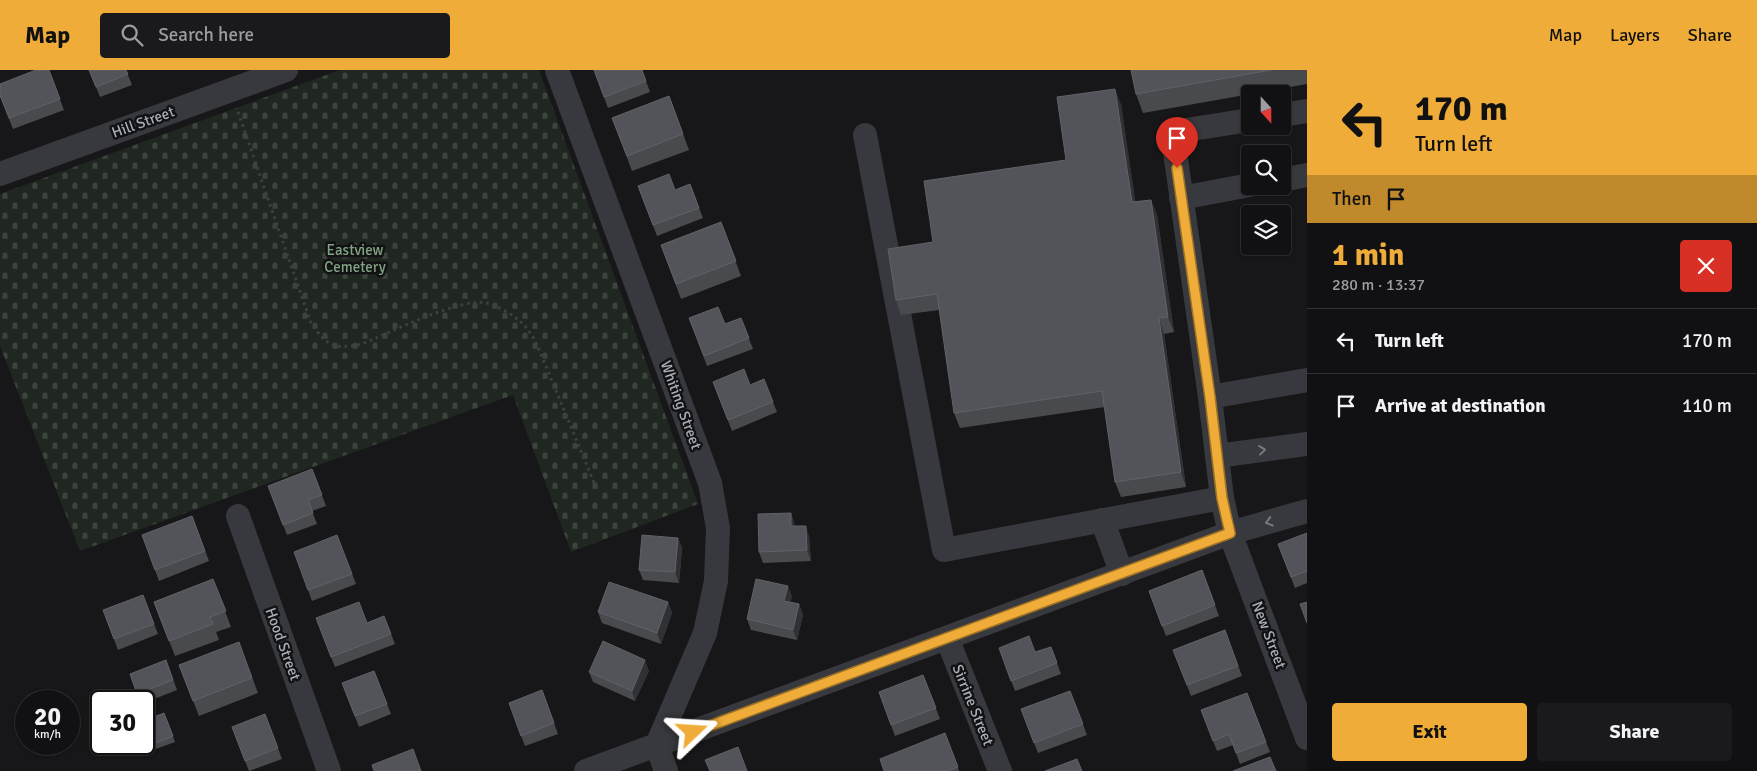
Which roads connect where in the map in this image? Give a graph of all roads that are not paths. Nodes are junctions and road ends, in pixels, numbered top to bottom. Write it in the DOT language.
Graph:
graph roads {
  1 [pos="286,70"];
  2 [pos="557,70"];
  3 [pos="1307,111"];
  4 [pos="1291,114"];
  5 [pos="1241,121"];
  6 [pos="865,134"];
  7 [pos="0,174"];
  8 [pos="1307,175"];
  9 [pos="1291,178"];
  10 [pos="1241,187"];
  11 [pos="1182,198"];
  12 [pos="1307,380"];
  13 [pos="1210,397"];
  14 [pos="1307,444"];
  15 [pos="1216,456"];
  16 [pos="1222,498"];
  17 [pos="1307,511"];
  18 [pos="238,516"];
  19 [pos="1102,520"];
  20 [pos="1230,533"];
  21 [pos="1122,574"];
  22 [pos="947,638"];
  23 [pos="1307,738"];
  24 [pos="657,745"];
  25 [pos="329,771"];
  26 [pos="586,771"];
  27 [pos="666,771"];
  28 [pos="1000,771"];
  1 -- 7 [label="street, Hill Street"];
  2 -- 24 [label="street, Whiting Street"];
  3 -- 4 [label="street"];
  5 -- 11 [label="street, New Street"];
  6 -- 19 [label="street"];
  8 -- 9 [label="street"];
  10 -- 11 [label="street"];
  11 -- 13 [label="street, New Street"];
  12 -- 13 [label="street"];
  13 -- 15 [label="street, New Street"];
  15 -- 14 [label="street, one-way"];
  15 -- 16 [label="street, New Street"];
  16 -- 19 [label="street"];
  16 -- 20 [label="street, New Street"];
  17 -- 20 [label="street, one-way"];
  18 -- 25 [label="street, Hood Street"];
  19 -- 21 [label="street"];
  20 -- 21 [label="street"];
  20 -- 23 [label="street, New Street"];
  21 -- 22 [label="street"];
  22 -- 24 [label="street"];
  22 -- 28 [label="street, Sirrine Street"];
  24 -- 26 [label="street"];
  24 -- 27 [label="street"];
}
